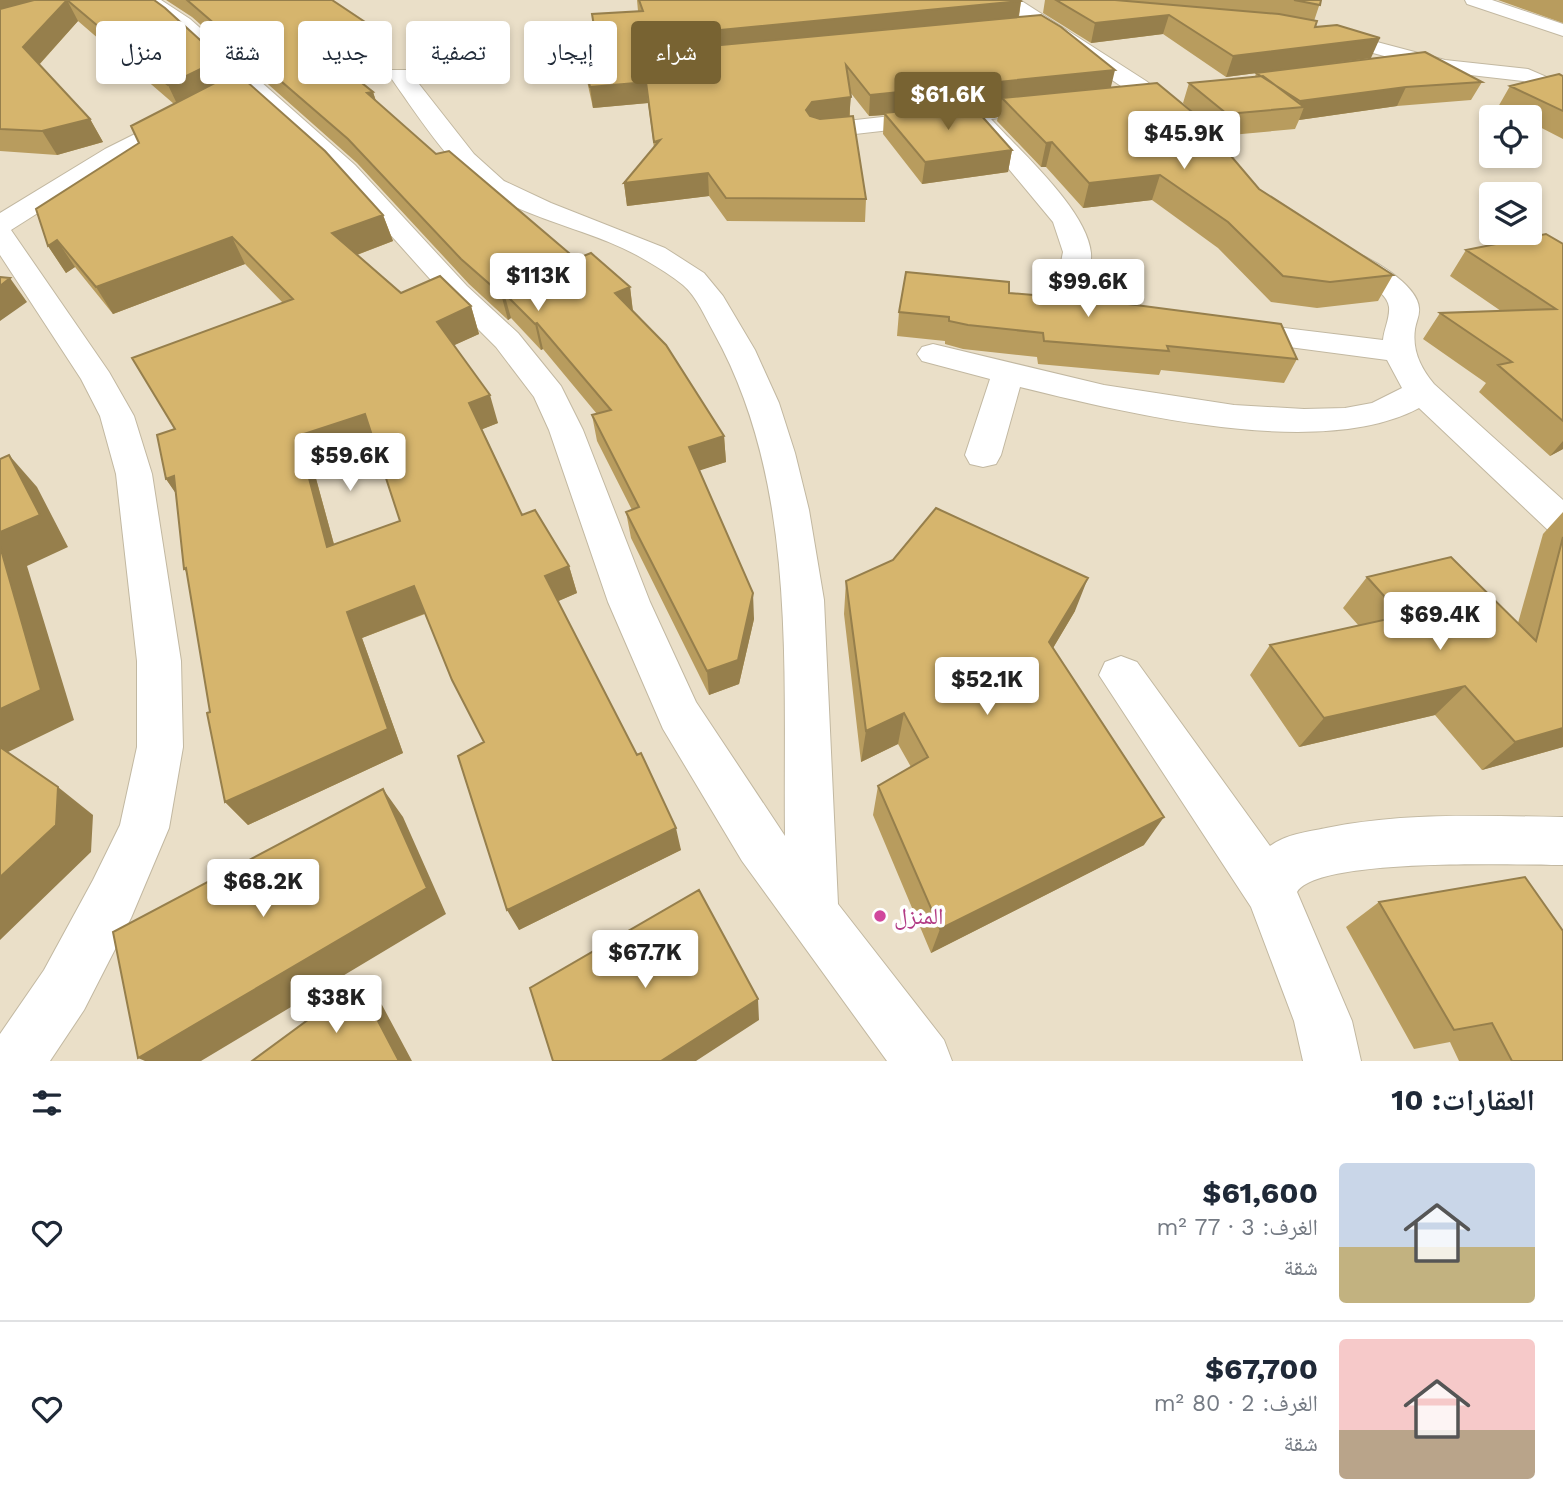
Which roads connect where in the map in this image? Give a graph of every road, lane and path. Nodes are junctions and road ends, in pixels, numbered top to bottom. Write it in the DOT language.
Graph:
graph roads {
  1 [pos="149,0"];
  2 [pos="1474,0"];
  3 [pos="1021,13"];
  4 [pos="1303,30"];
  5 [pos="1563,30"];
  6 [pos="1419,61"];
  7 [pos="1369,67"];
  8 [pos="1563,72"];
  9 [pos="400,75"];
  10 [pos="1528,75"];
  11 [pos="1563,92"];
  12 [pos="1166,93"];
  13 [pos="1112,99"];
  14 [pos="1070,103"];
  15 [pos="204,106"];
  16 [pos="974,113"];
  17 [pos="820,131"];
  18 [pos="1199,132"];
  19 [pos="0,225"];
  20 [pos="0,234"];
  21 [pos="1321,241"];
  22 [pos="1148,320"];
  23 [pos="1208,328"];
  24 [pos="1401,352"];
  25 [pos="933,354"];
  26 [pos="1008,374"];
  27 [pos="1422,392"];
  28 [pos="983,455"];
  29 [pos="1563,522"];
  30 [pos="1121,675"];
  31 [pos="1563,841"];
  32 [pos="1271,891"];
  33 [pos="812,913"];
  34 [pos="16,1061"];
  35 [pos="923,1061"];
  36 [pos="1332,1061"];
  1 -- 33 [label="street"];
  2 -- 5 [label="street"];
  3 -- 12 [label="street"];
  4 -- 6 [label="street"];
  6 -- 7 [label="street"];
  6 -- 10 [label="street"];
  8 -- 10 [label="street"];
  9 -- 33 [label="street"];
  10 -- 11 [label="street"];
  12 -- 13 [label="street"];
  12 -- 18 [label="street"];
  14 -- 16 [label="street"];
  15 -- 19 [label="street"];
  16 -- 17 [label="street"];
  16 -- 22 [label="street"];
  20 -- 34 [label="street"];
  21 -- 24 [label="street"];
  23 -- 24 [label="street"];
  24 -- 27 [label="street"];
  25 -- 26 [label="street"];
  26 -- 27 [label="street"];
  26 -- 28 [label="street"];
  27 -- 29 [label="street"];
  30 -- 32 [label="street"];
  31 -- 32 [label="street"];
  32 -- 36 [label="street"];
  33 -- 35 [label="street"];
}
